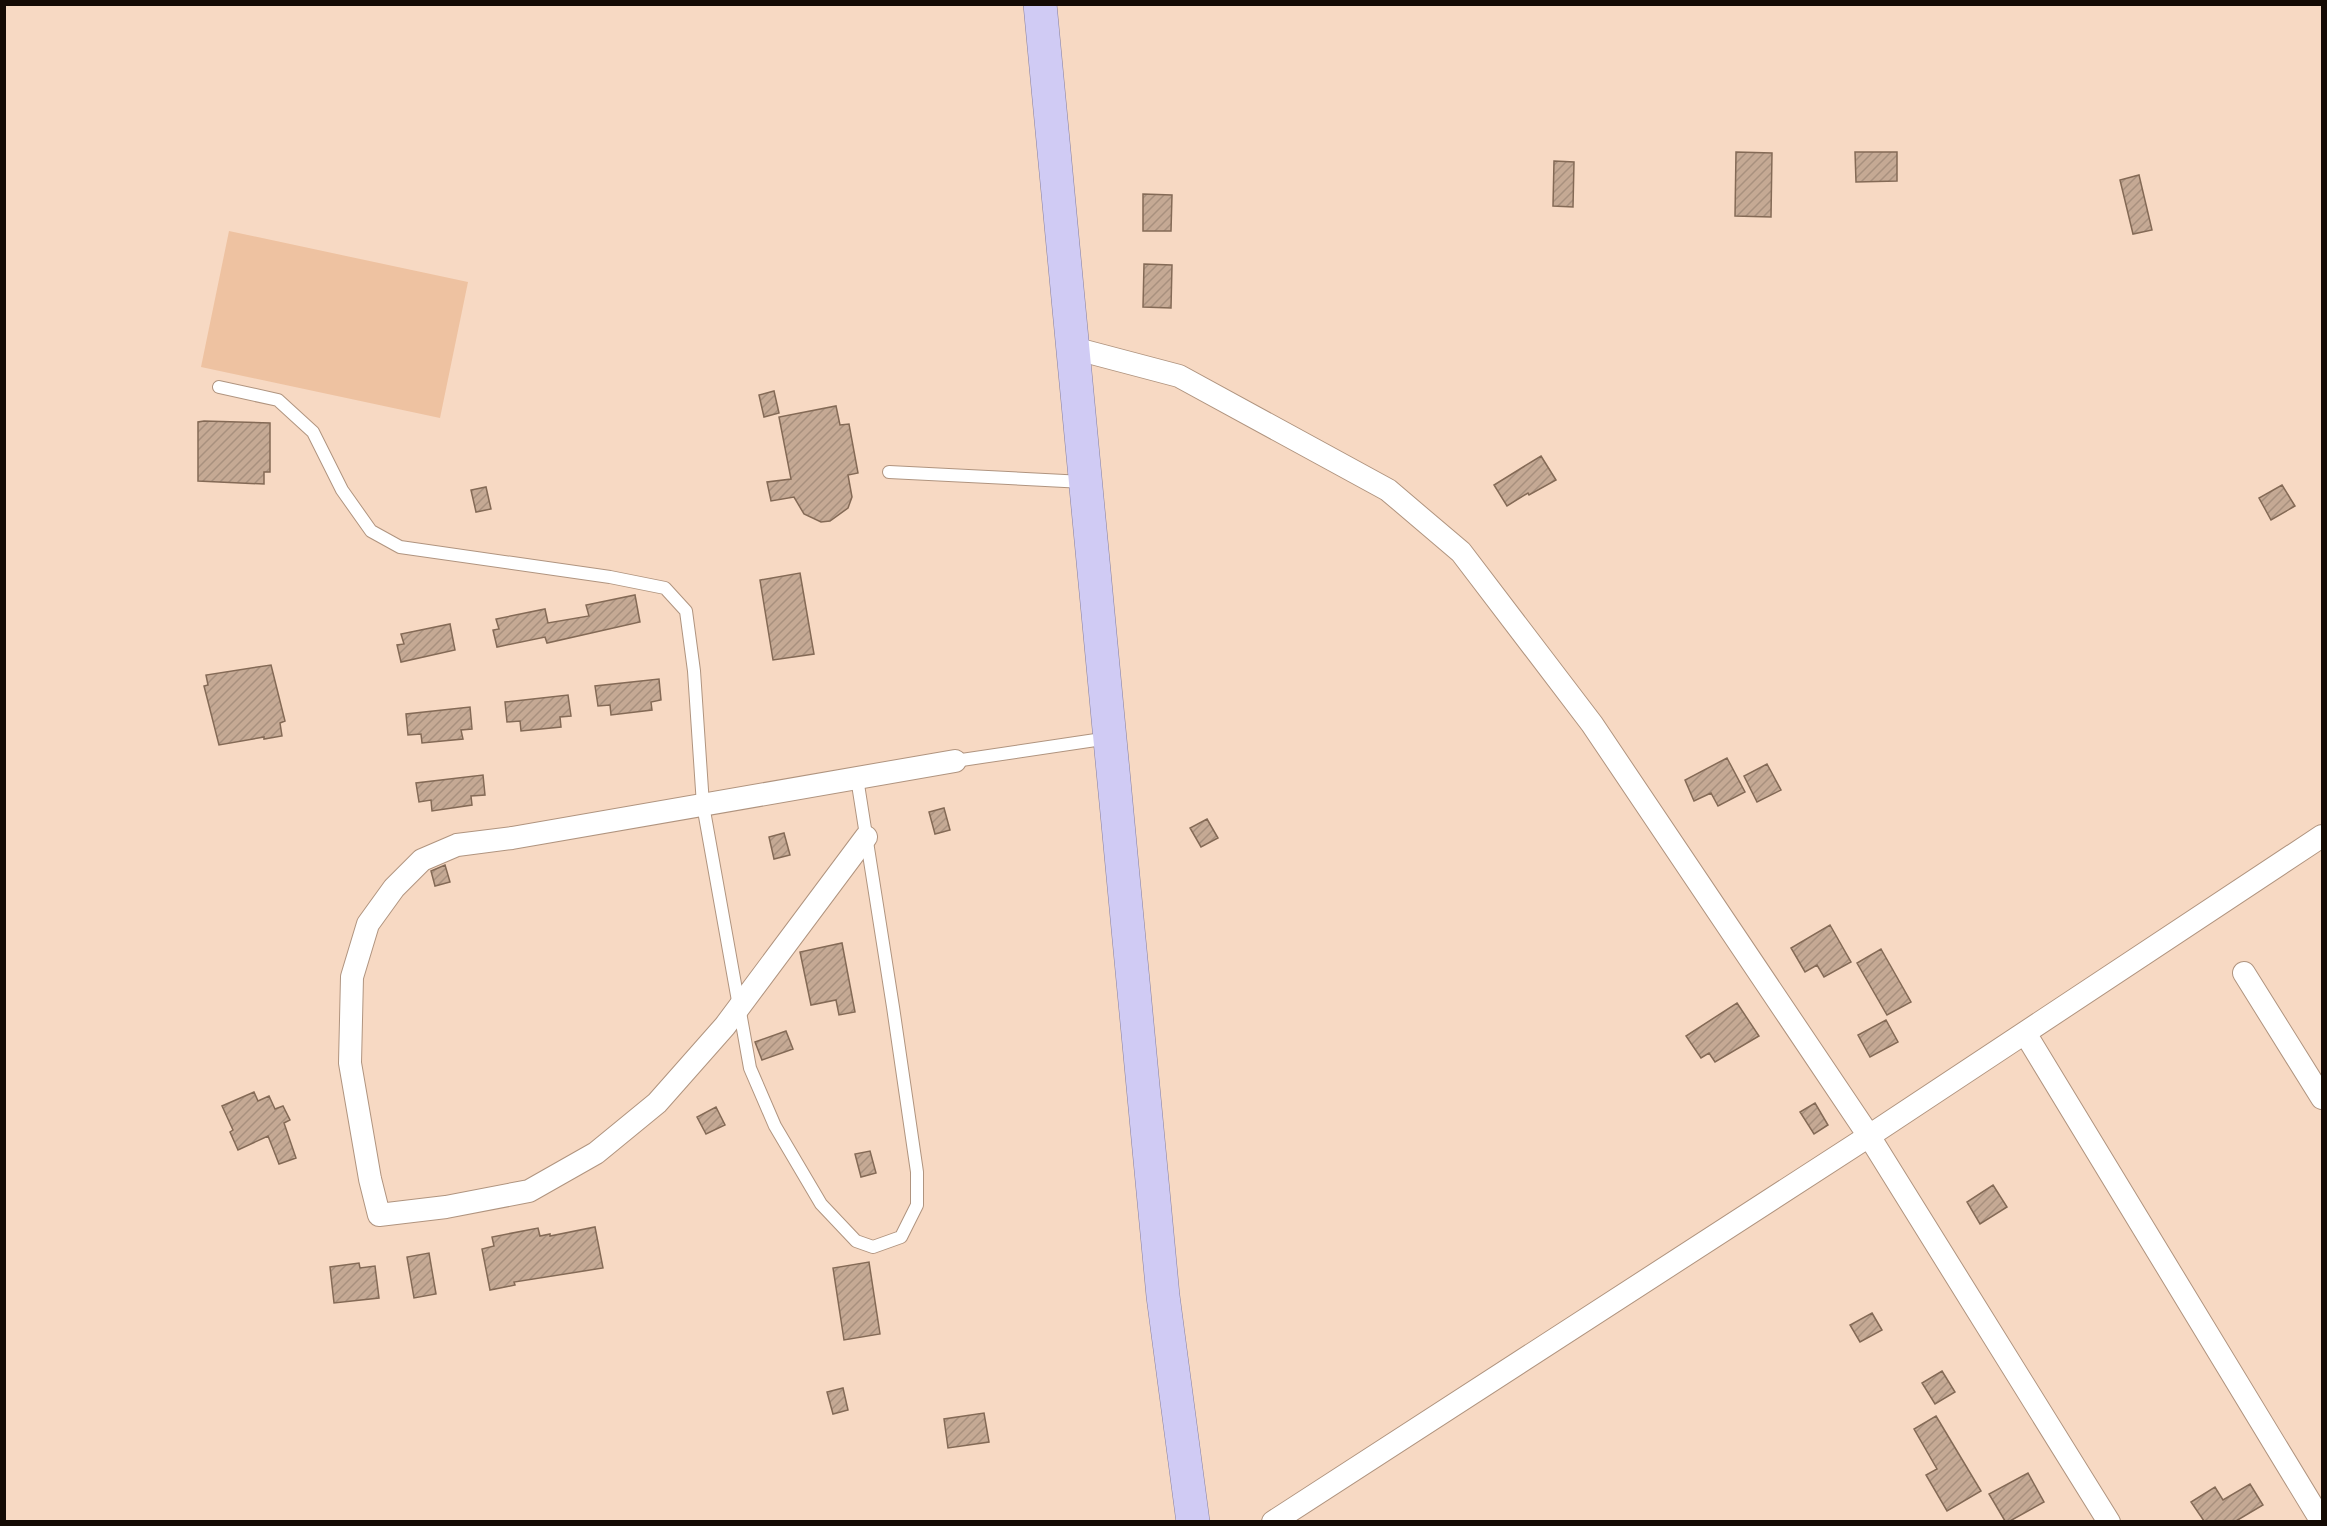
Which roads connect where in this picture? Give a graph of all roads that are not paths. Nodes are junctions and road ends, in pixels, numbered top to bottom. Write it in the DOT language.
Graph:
graph roads {
  1 [pos="1040,4"];
  2 [pos="1072,348"];
  3 [pos="219,387"];
  4 [pos="889,472"];
  5 [pos="1085,482"];
  6 [pos="1110,738"];
  7 [pos="955,761"];
  8 [pos="857,778"];
  9 [pos="703,805"];
  10 [pos="2322,836"];
  11 [pos="866,837"];
  12 [pos="2244,973"];
  13 [pos="739,1006"];
  14 [pos="2025,1033"];
  15 [pos="2322,1098"];
  16 [pos="1869,1136"];
  17 [pos="1193,1521"];
  18 [pos="1274,1521"];
  19 [pos="2109,1521"];
  20 [pos="2322,1521"];
  1 -- 2 [label="highway"];
  2 -- 5 [label="highway"];
  2 -- 16 [label="street"];
  3 -- 9 [label="lane"];
  4 -- 5 [label="lane"];
  5 -- 6 [label="highway"];
  6 -- 7 [label="lane"];
  6 -- 17 [label="highway"];
  7 -- 8 [label="street"];
  8 -- 9 [label="street"];
  8 -- 11 [label="lane"];
  9 -- 13 [label="lane"];
  9 -- 13 [label="street"];
  10 -- 14 [label="street"];
  11 -- 13 [label="street"];
  11 -- 13 [label="lane"];
  12 -- 15 [label="street"];
  14 -- 16 [label="street"];
  14 -- 20 [label="street"];
  16 -- 18 [label="street"];
  16 -- 19 [label="street"];
}
